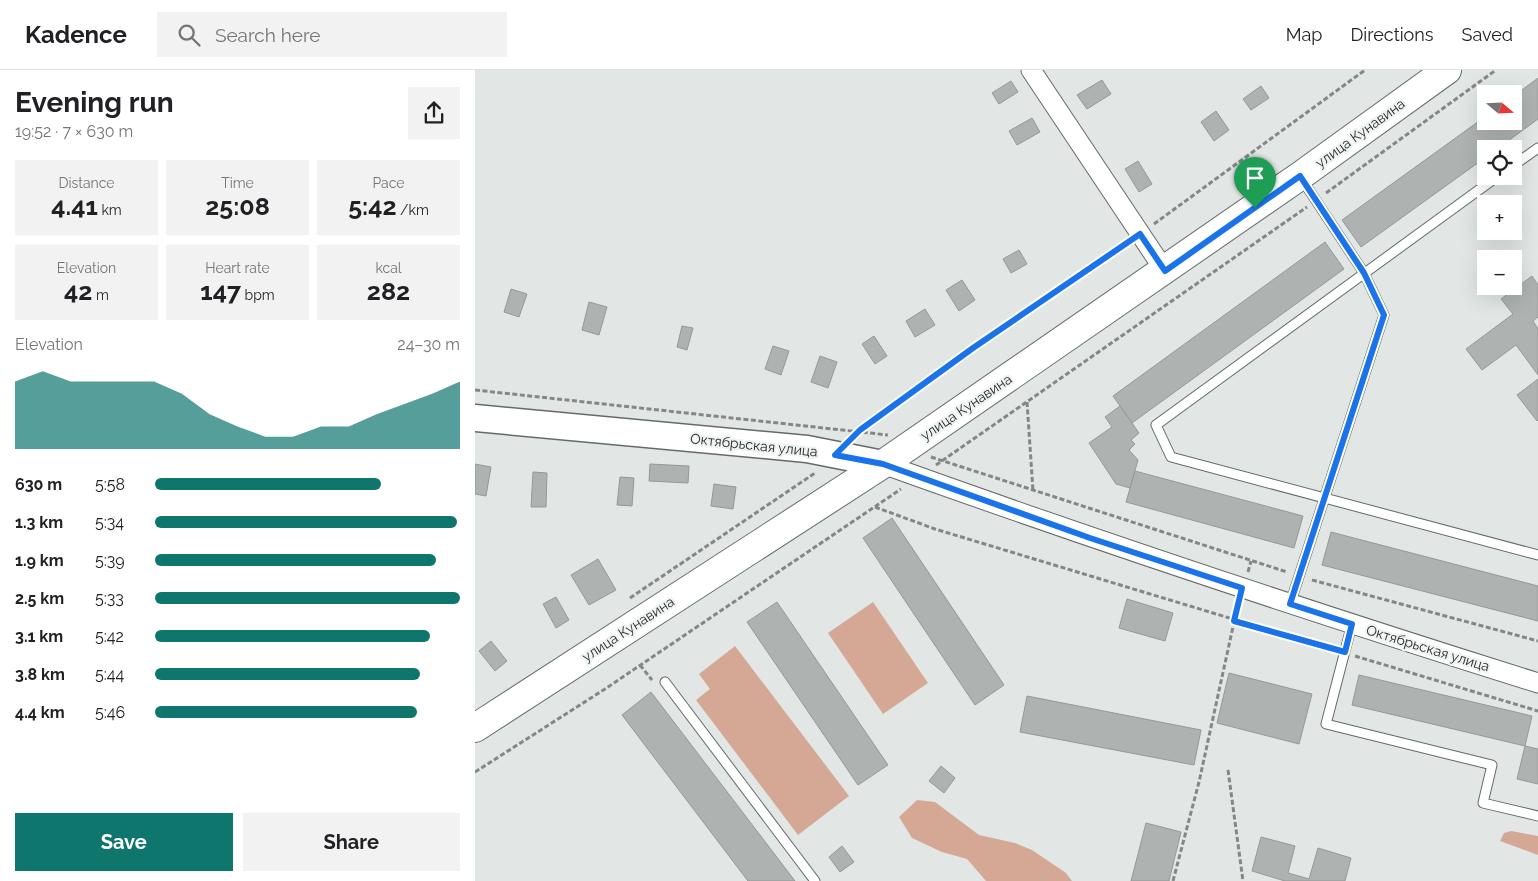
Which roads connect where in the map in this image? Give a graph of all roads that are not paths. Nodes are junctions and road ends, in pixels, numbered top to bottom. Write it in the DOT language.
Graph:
graph roads {
  1 [pos="1031,70"];
  2 [pos="1447,70"];
  3 [pos="1538,148"];
  4 [pos="1522,159"];
  5 [pos="1300,176"];
  6 [pos="1486,185"];
  7 [pos="1165,271"];
  8 [pos="1364,273"];
  9 [pos="475,418"];
  10 [pos="883,464"];
  11 [pos="1323,498"];
  12 [pos="1538,555"];
  13 [pos="1290,604"];
  14 [pos="1352,624"];
  15 [pos="665,682"];
  16 [pos="1538,683"];
  17 [pos="475,728"];
  18 [pos="1538,816"];
  19 [pos="815,881"];
  1 -- 7 [label="street"];
  2 -- 5 [label="main road, улица Кунавина"];
  3 -- 4 [label="lane"];
  5 -- 7 [label="main road, улица Кунавина"];
  5 -- 8 [label="lane"];
  6 -- 8 [label="lane"];
  7 -- 10 [label="main road, улица Кунавина"];
  8 -- 11 [label="lane"];
  8 -- 11 [label="lane"];
  9 -- 10 [label="main road, Октябрьская улица"];
  10 -- 13 [label="street, Октябрьская улица"];
  10 -- 17 [label="main road, улица Кунавина"];
  11 -- 12 [label="lane"];
  11 -- 13 [label="lane"];
  13 -- 14 [label="street, Октябрьская улица"];
  14 -- 16 [label="street, Октябрьская улица"];
  14 -- 18 [label="lane"];
  15 -- 19 [label="lane"];
}
